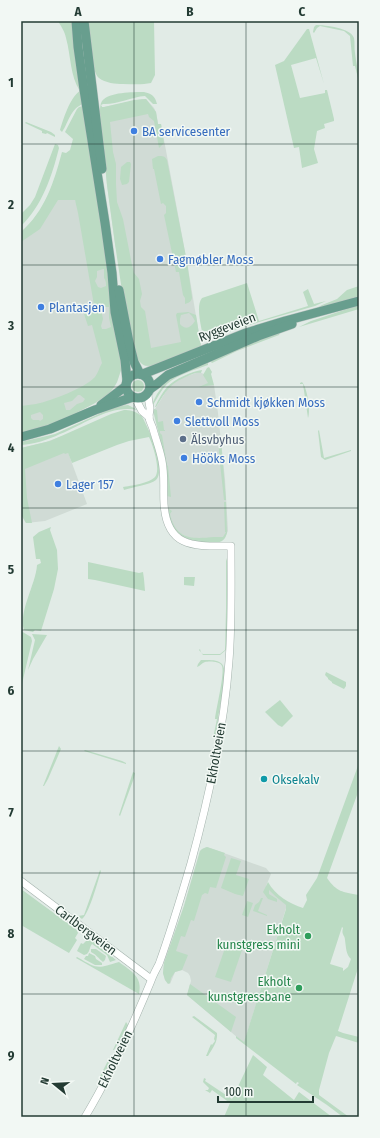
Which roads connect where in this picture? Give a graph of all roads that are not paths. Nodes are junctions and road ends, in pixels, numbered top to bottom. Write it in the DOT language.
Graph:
graph roads {
  1 [pos="76,21"];
  2 [pos="84,21"];
  3 [pos="359,301"];
  4 [pos="323,312"];
  5 [pos="142,374"];
  6 [pos="126,383"];
  7 [pos="149,391"];
  8 [pos="134,398"];
  9 [pos="95,410"];
  10 [pos="149,417"];
  11 [pos="21,437"];
  12 [pos="21,881"];
  13 [pos="152,979"];
  14 [pos="85,1117"];
  1 -- 6 [label="main road"];
  2 -- 5 [label="main road"];
  3 -- 4 [label="main road, Ryggeveien"];
  4 -- 5 [label="main road, Ryggeveien"];
  4 -- 7 [label="main road, Ryggeveien"];
  5 -- 6 [label="main road"];
  5 -- 7 [label="main road"];
  6 -- 8 [label="main road"];
  6 -- 9 [label="main road"];
  7 -- 8 [label="main road"];
  7 -- 10 [label="street, Ekholtveien"];
  8 -- 9 [label="main road"];
  8 -- 10 [label="street, Ekholtveien"];
  9 -- 11 [label="main road"];
  10 -- 13 [label="street, Ekholtveien"];
  12 -- 13 [label="street, Carlbergveien"];
  13 -- 14 [label="street, Ekholtveien"];
}
